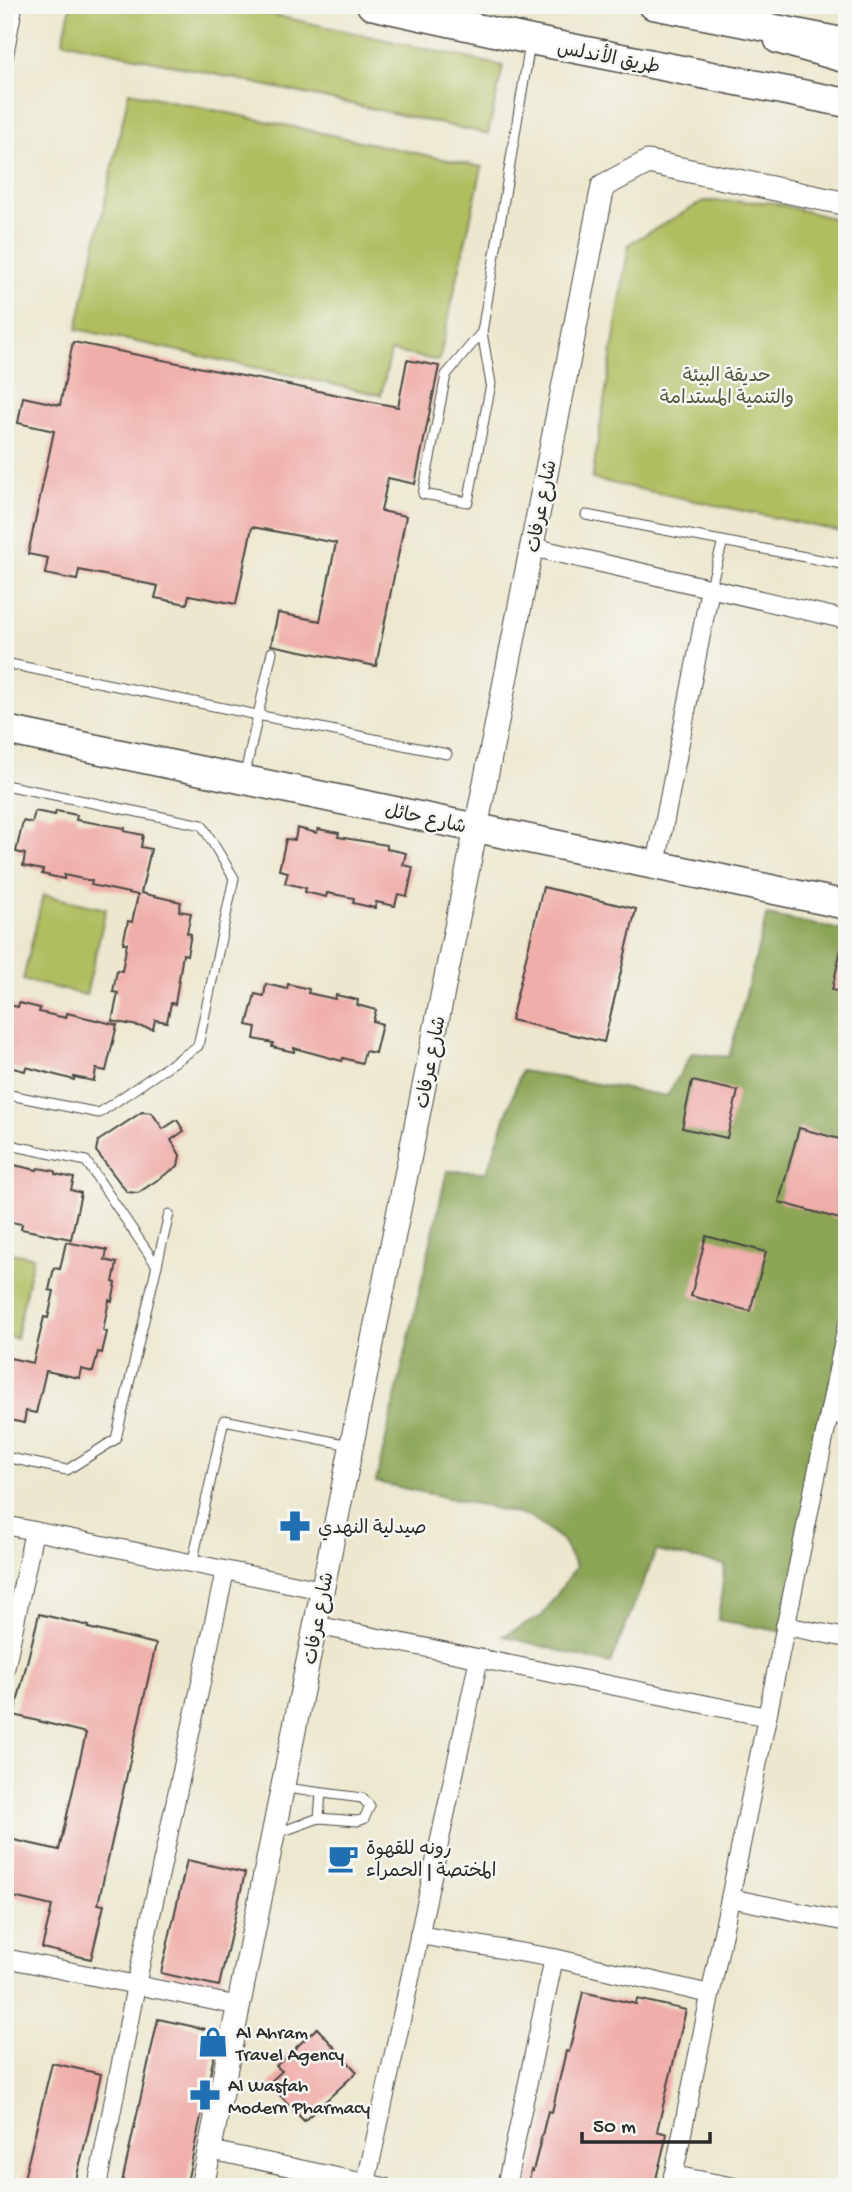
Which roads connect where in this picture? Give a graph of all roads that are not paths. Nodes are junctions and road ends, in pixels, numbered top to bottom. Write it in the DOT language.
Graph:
graph roads {
  1 [pos="18,5"];
  2 [pos="371,5"];
  3 [pos="652,5"];
  4 [pos="531,40"];
  5 [pos="847,43"];
  6 [pos="847,61"];
  7 [pos="5,74"];
  8 [pos="847,103"];
  9 [pos="847,204"];
  10 [pos="482,332"];
  11 [pos="586,515"];
  12 [pos="723,541"];
  13 [pos="532,547"];
  14 [pos="847,565"];
  15 [pos="710,589"];
  16 [pos="847,620"];
  17 [pos="272,652"];
  18 [pos="5,663"];
  19 [pos="258,716"];
  20 [pos="5,730"];
  21 [pos="447,754"];
  22 [pos="243,779"];
  23 [pos="5,785"];
  24 [pos="477,828"];
  25 [pos="656,865"];
  26 [pos="847,905"];
  27 [pos="5,1094"];
  28 [pos="5,1144"];
  29 [pos="169,1214"];
  30 [pos="157,1266"];
  31 [pos="847,1326"];
  32 [pos="838,1415"];
  33 [pos="352,1445"];
  34 [pos="5,1457"];
  35 [pos="5,1525"];
  36 [pos="34,1531"];
  37 [pos="192,1564"];
  38 [pos="225,1570"];
  39 [pos="323,1590"];
  40 [pos="12,1605"];
  41 [pos="316,1625"];
  42 [pos="785,1626"];
  43 [pos="847,1638"];
  44 [pos="479,1658"];
  45 [pos="5,1670"];
  46 [pos="767,1717"];
  47 [pos="283,1787"];
  48 [pos="321,1793"];
  49 [pos="319,1818"];
  50 [pos="273,1834"];
  51 [pos="730,1898"];
  52 [pos="847,1922"];
  53 [pos="419,1935"];
  54 [pos="5,1958"];
  55 [pos="554,1958"];
  56 [pos="136,1985"];
  57 [pos="710,1994"];
  58 [pos="239,2006"];
  59 [pos="210,2150"];
  60 [pos="672,2181"];
  61 [pos="366,2183"];
  62 [pos="97,2187"];
  63 [pos="202,2187"];
  64 [pos="384,2187"];
  65 [pos="506,2187"];
  66 [pos="735,2187"];
  1 -- 7 [label="lane"];
  2 -- 4 [label="main road, طريق الأندلس"];
  3 -- 5 [label="main road"];
  3 -- 6 [label="main road"];
  4 -- 8 [label="main road, طريق الأندلس"];
  4 -- 10 [label="lane"];
  9 -- 13 [label="street, شارع عرفات"];
  10 -- 10 [label="lane"];
  11 -- 12 [label="lane"];
  12 -- 14 [label="lane"];
  12 -- 15 [label="lane"];
  13 -- 15 [label="street"];
  13 -- 24 [label="street, شارع عرفات"];
  15 -- 16 [label="street"];
  15 -- 25 [label="street"];
  17 -- 19 [label="lane"];
  18 -- 19 [label="lane"];
  19 -- 21 [label="lane"];
  19 -- 22 [label="lane"];
  20 -- 22 [label="main road, شارع حائل"];
  22 -- 24 [label="main road, شارع حائل"];
  23 -- 27 [label="lane"];
  24 -- 25 [label="main road, شارع حائل"];
  24 -- 33 [label="street, شارع عرفات"];
  25 -- 26 [label="main road, شارع حائل"];
  28 -- 30 [label="lane"];
  29 -- 30 [label="lane"];
  30 -- 34 [label="lane"];
  31 -- 32 [label="street"];
  32 -- 42 [label="street"];
  33 -- 37 [label="lane"];
  33 -- 39 [label="street, شارع عرفات"];
  35 -- 36 [label="street"];
  36 -- 37 [label="street"];
  36 -- 40 [label="street"];
  37 -- 38 [label="street"];
  38 -- 39 [label="street"];
  38 -- 56 [label="street"];
  39 -- 41 [label="street, شارع عرفات"];
  40 -- 45 [label="street"];
  41 -- 44 [label="street"];
  41 -- 47 [label="street, شارع عرفات"];
  42 -- 43 [label="street"];
  42 -- 46 [label="street"];
  44 -- 46 [label="street"];
  44 -- 53 [label="street"];
  46 -- 51 [label="street"];
  47 -- 48 [label="lane"];
  47 -- 50 [label="street, شارع عرفات"];
  48 -- 49 [label="lane"];
  48 -- 49 [label="lane"];
  49 -- 50 [label="lane"];
  50 -- 58 [label="street, شارع عرفات"];
  51 -- 52 [label="street"];
  51 -- 57 [label="street"];
  53 -- 55 [label="street"];
  53 -- 61 [label="street"];
  54 -- 56 [label="street"];
  55 -- 57 [label="street"];
  55 -- 65 [label="street"];
  56 -- 58 [label="street"];
  56 -- 62 [label="street"];
  57 -- 60 [label="street"];
  58 -- 59 [label="street, شارع عرفات"];
  59 -- 61 [label="street"];
  59 -- 63 [label="street, شارع عرفات"];
  60 -- 66 [label="street"];
  61 -- 64 [label="street"];
}
